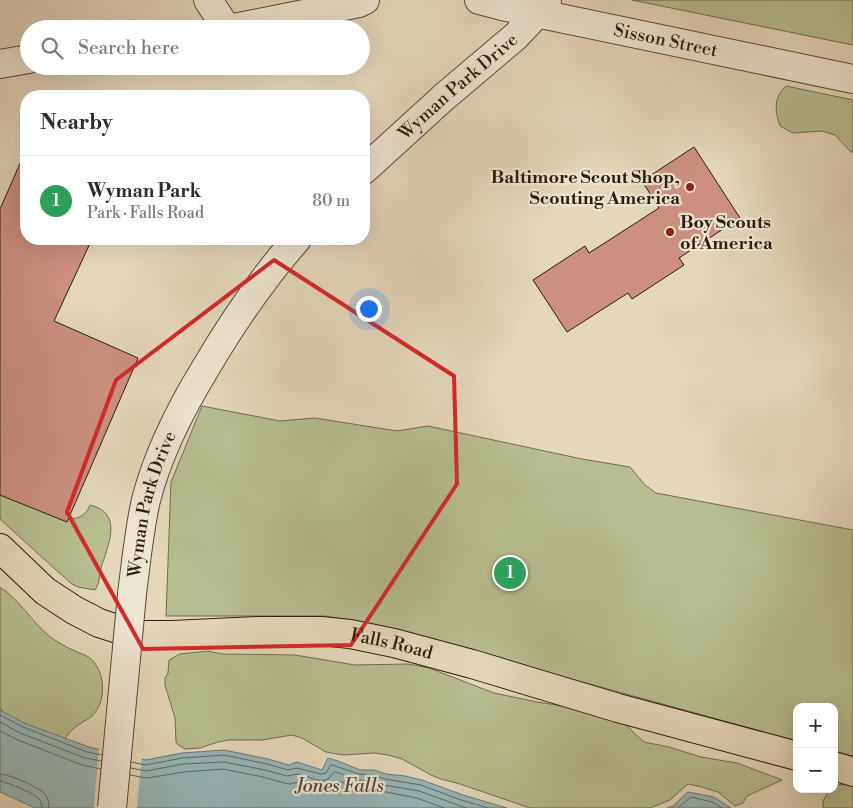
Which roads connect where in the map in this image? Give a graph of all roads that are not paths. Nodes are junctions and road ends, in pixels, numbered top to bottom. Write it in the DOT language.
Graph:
graph roads {
  1 [pos="208,0"];
  2 [pos="365,0"];
  3 [pos="479,0"];
  4 [pos="544,7"];
  5 [pos="222,20"];
  6 [pos="273,20"];
  7 [pos="20,61"];
  8 [pos="0,64"];
  9 [pos="853,79"];
  10 [pos="370,164"];
  11 [pos="292,245"];
  12 [pos="0,548"];
  13 [pos="793,755"];
  14 [pos="838,767"];
  15 [pos="853,772"];
  16 [pos="112,808"];
  1 -- 5 [label="street"];
  2 -- 6 [label="street"];
  3 -- 4 [label="street, Sisson Street"];
  4 -- 9 [label="street, Sisson Street"];
  4 -- 10 [label="street, Wyman Park Drive"];
  7 -- 8 [label="street"];
  11 -- 16 [label="street, Wyman Park Drive, bridge"];
  12 -- 13 [label="main road, Falls Road"];
  14 -- 15 [label="main road"];
}
